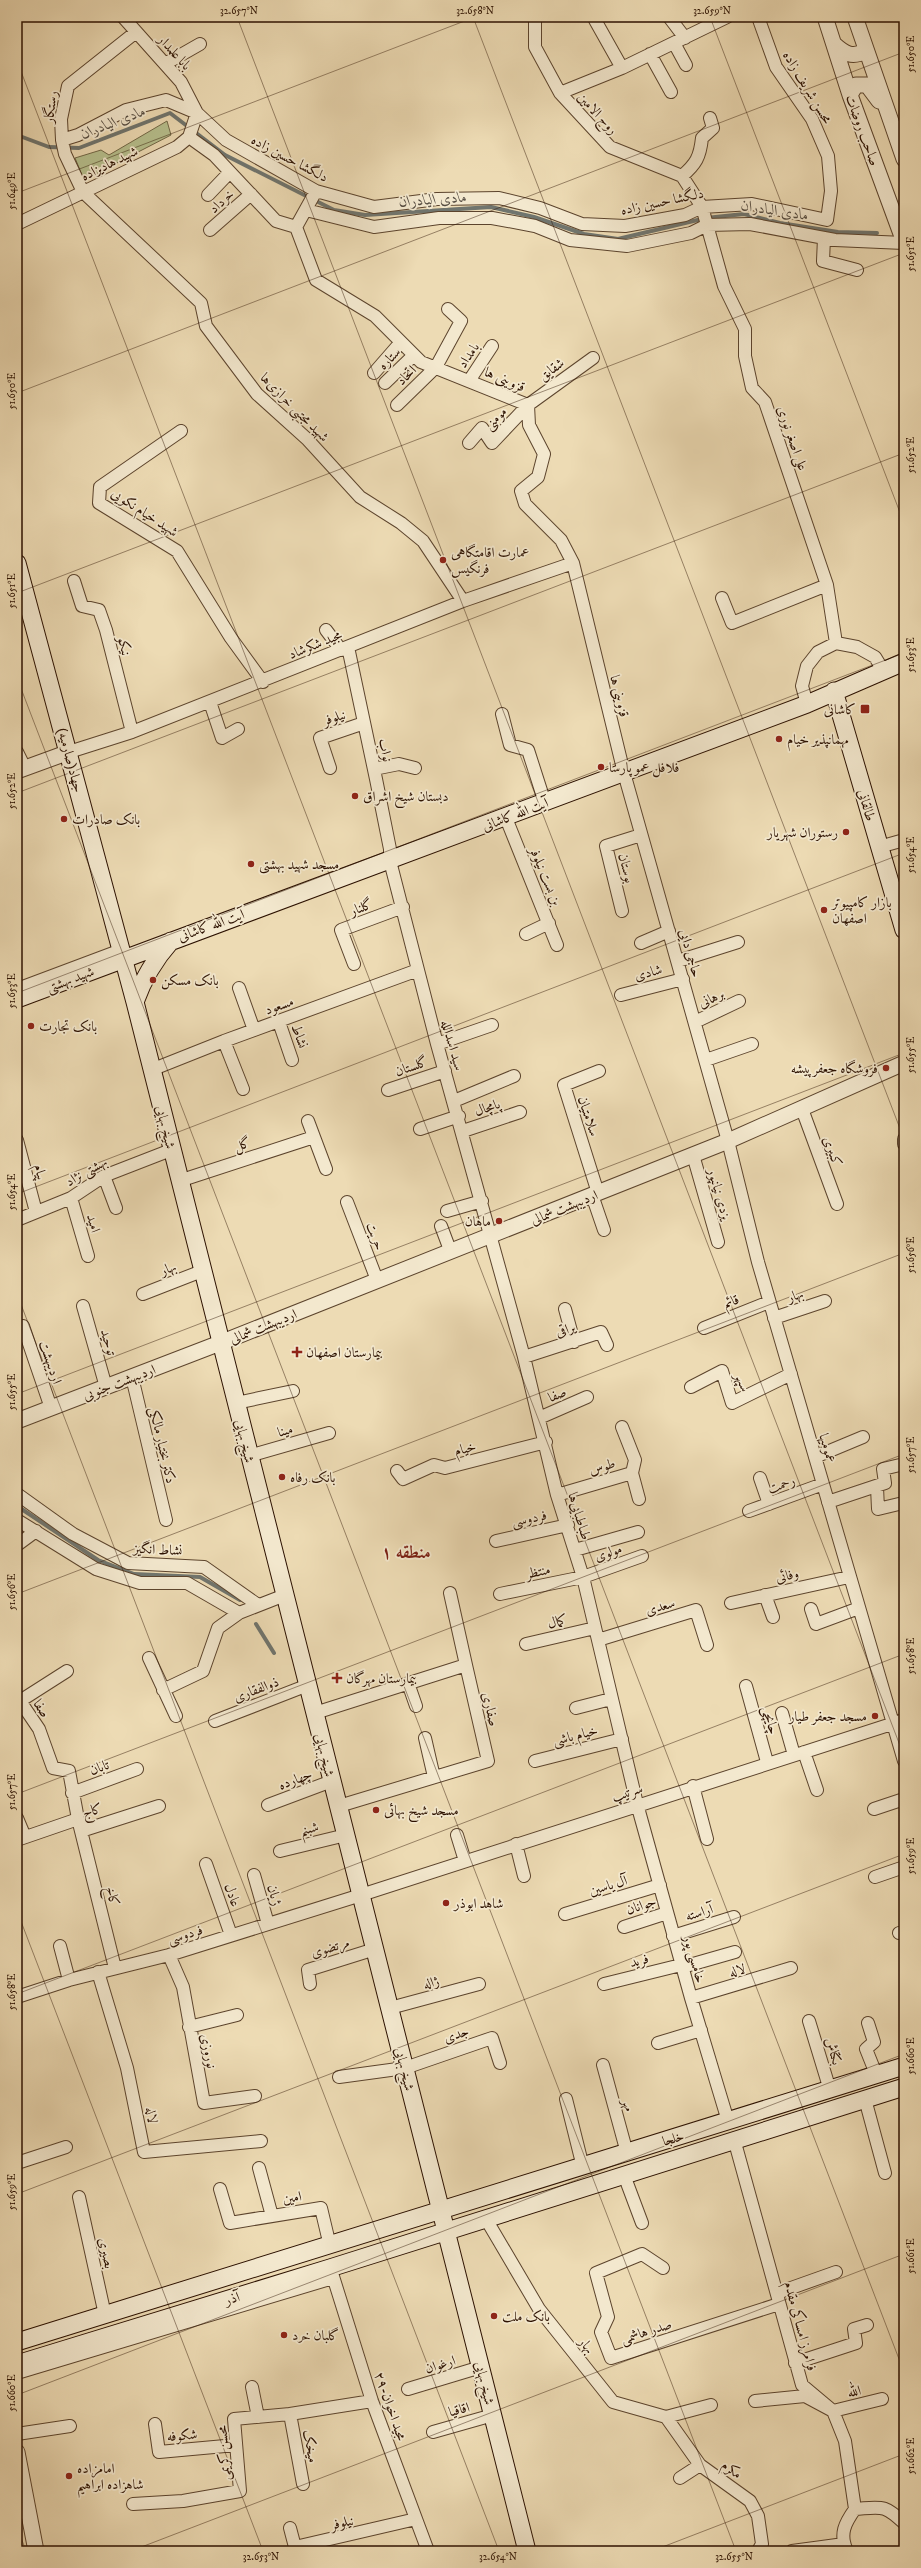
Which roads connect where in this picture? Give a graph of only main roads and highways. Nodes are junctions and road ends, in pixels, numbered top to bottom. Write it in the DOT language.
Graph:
graph roads {
  1 [pos="17,563"];
  2 [pos="904,662"];
  3 [pos="832,686"];
  4 [pos="904,930"];
  5 [pos="173,939"];
  6 [pos="117,956"];
  7 [pos="17,999"];
  8 [pos="135,1002"];
  9 [pos="904,2066"];
  10 [pos="904,2087"];
  11 [pos="786,2104"];
  12 [pos="791,2121"];
  13 [pos="528,2184"];
  14 [pos="535,2204"];
  15 [pos="441,2211"];
  16 [pos="446,2232"];
  17 [pos="17,2342"];
  18 [pos="17,2364"];
  19 [pos="527,2551"];
  1 -- 6 [label="main road, جهاد(صارمیه)"];
  2 -- 3 [label="main road, آیت الله کاشانی"];
  3 -- 4 [label="main road, طالقانی"];
  3 -- 5 [label="main road, آیت الله کاشانی"];
  5 -- 6 [label="main road, آیت الله کاشانی"];
  5 -- 8 [label="main road"];
  6 -- 7 [label="main road, شهید بهشتی"];
  6 -- 8 [label="main road, شیخ بهایی"];
  8 -- 15 [label="main road, شیخ بهایی"];
  9 -- 11 [label="main road, خلجا"];
  10 -- 12 [label="main road, خلجا"];
  11 -- 12 [label="main road"];
  11 -- 13 [label="main road, خلجا"];
  12 -- 14 [label="main road, خلجا"];
  13 -- 14 [label="main road"];
  13 -- 15 [label="main road, خلجا"];
  14 -- 16 [label="main road, خلجا"];
  15 -- 16 [label="main road, شیخ بهایی"];
  15 -- 17 [label="main road, آذر"];
  16 -- 18 [label="main road, آذر"];
  16 -- 19 [label="main road, شیخ بهایی"];
}
